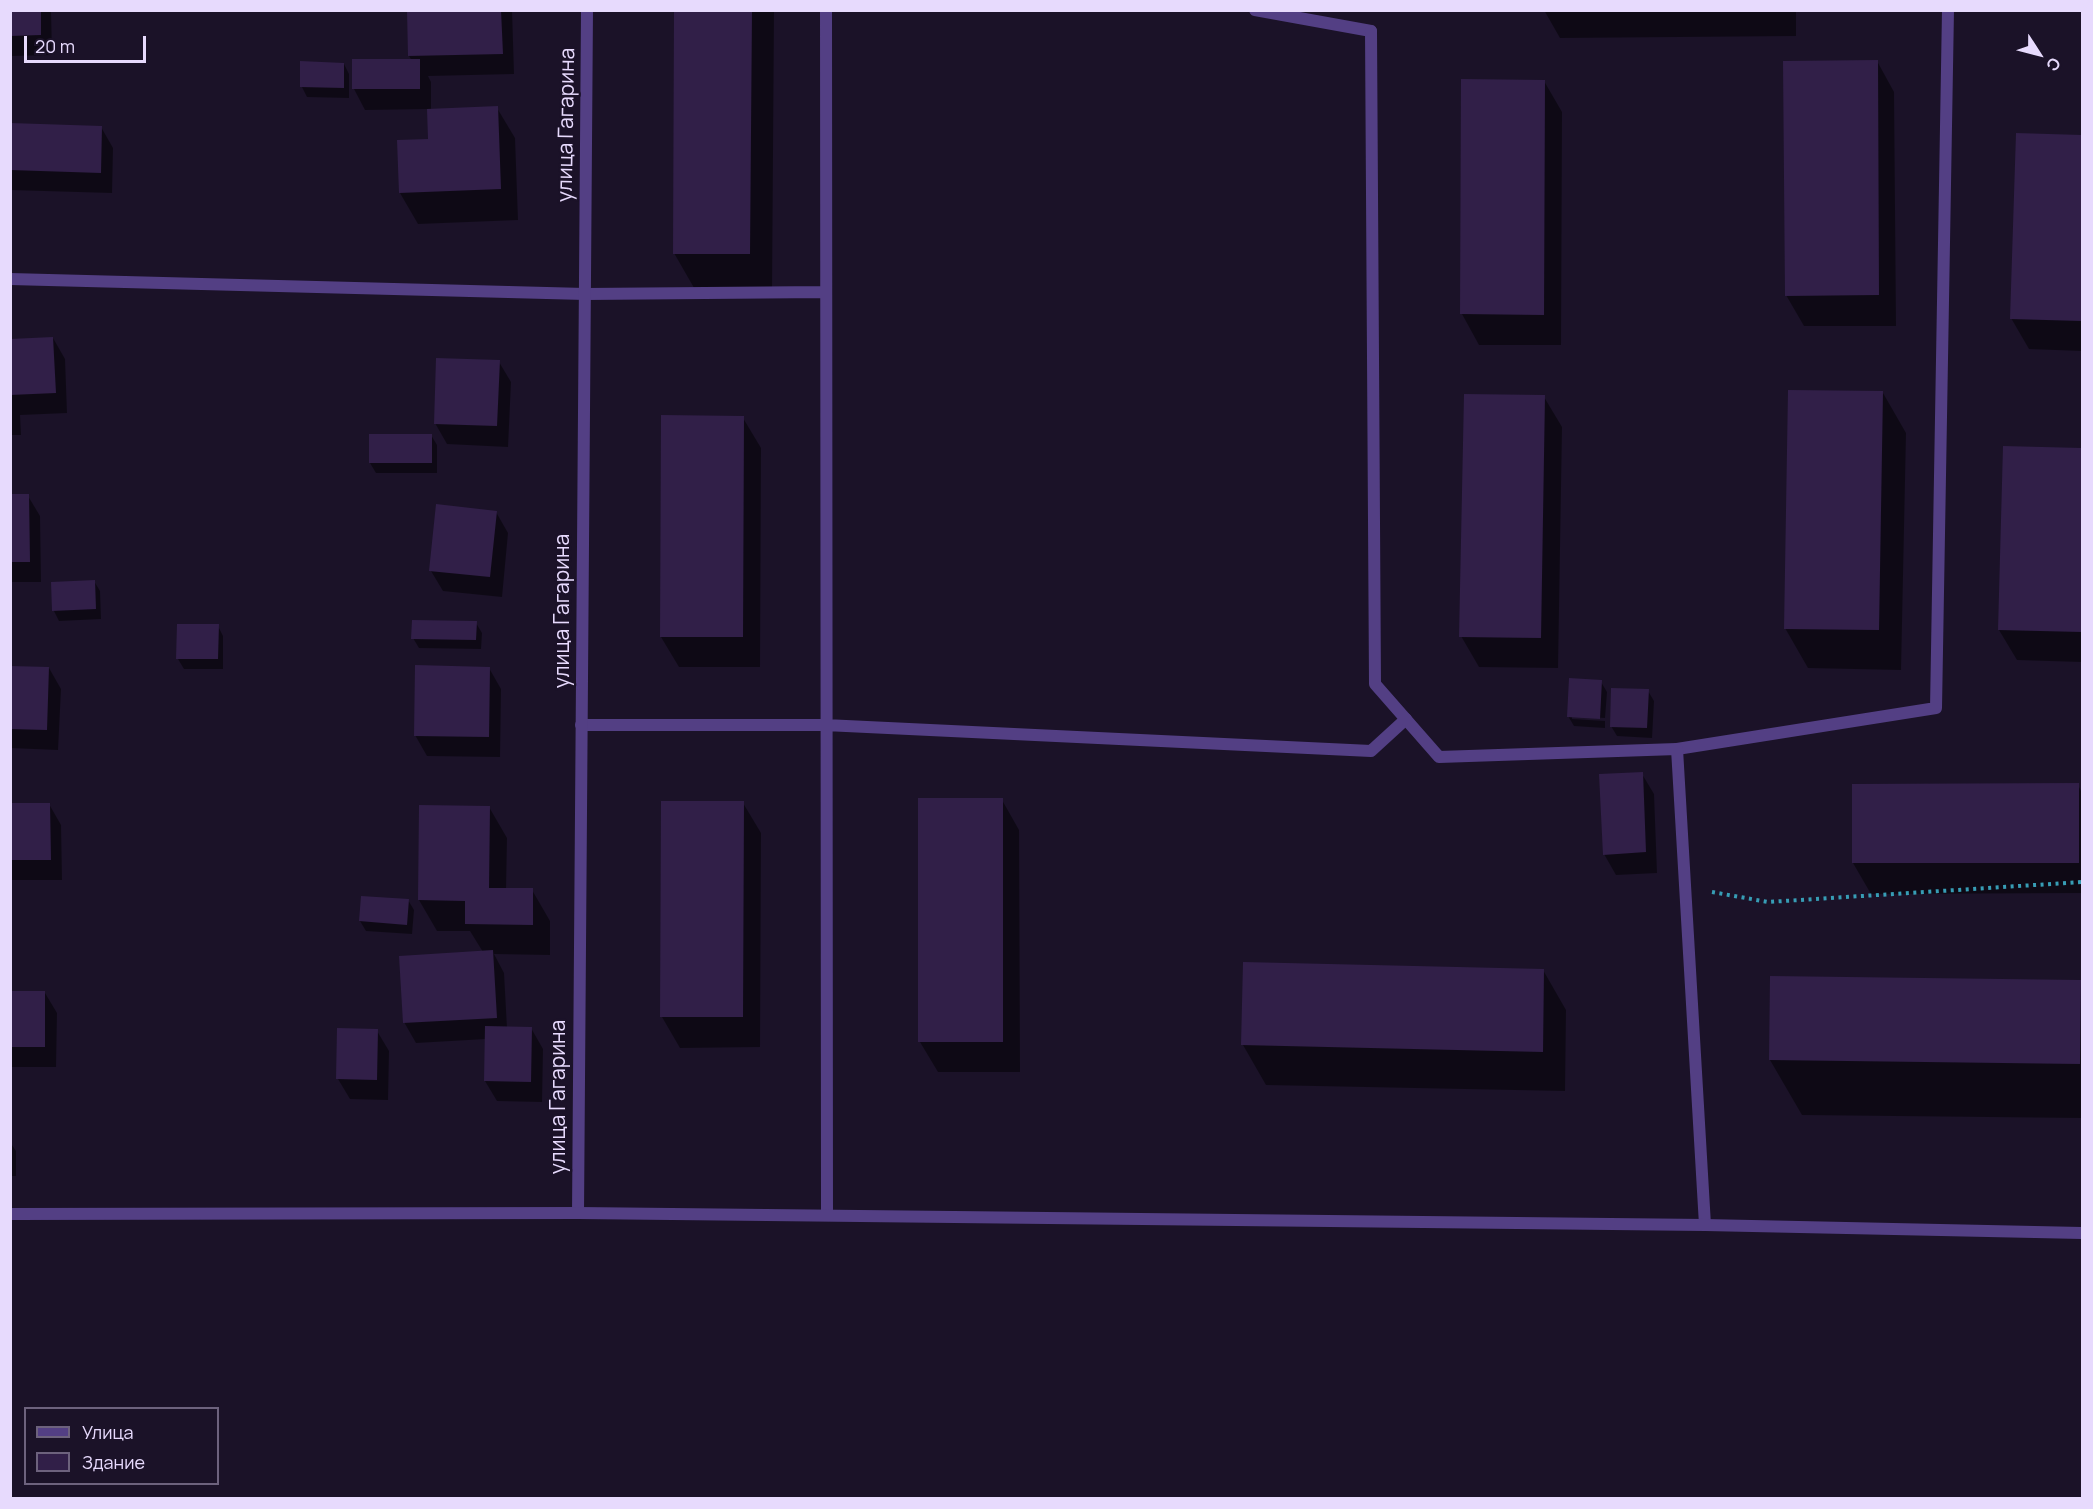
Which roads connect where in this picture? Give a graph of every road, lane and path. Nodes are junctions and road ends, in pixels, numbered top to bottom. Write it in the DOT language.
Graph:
graph roads {
  1 [pos="587,10"];
  2 [pos="826,10"];
  3 [pos="1255,10"];
  4 [pos="1948,10"];
  5 [pos="10,279"];
  6 [pos="825,292"];
  7 [pos="585,294"];
  8 [pos="1406,719"];
  9 [pos="581,724"];
  10 [pos="825,724"];
  11 [pos="1677,749"];
  12 [pos="2082,882"];
  13 [pos="1685,886"];
  14 [pos="578,1212"];
  15 [pos="10,1214"];
  16 [pos="827,1215"];
  17 [pos="1705,1225"];
  18 [pos="2082,1233"];
  1 -- 7 [label="street, улица Гагарина"];
  2 -- 6 [label="street"];
  3 -- 8 [label="street"];
  4 -- 11 [label="street"];
  5 -- 7 [label="street"];
  6 -- 7 [label="street"];
  6 -- 10 [label="street"];
  7 -- 9 [label="street, улица Гагарина"];
  8 -- 10 [label="street"];
  8 -- 11 [label="street"];
  9 -- 10 [label="street"];
  9 -- 14 [label="street, улица Гагарина"];
  10 -- 16 [label="street"];
  11 -- 13 [label="street"];
  12 -- 13 [label="path"];
  13 -- 17 [label="street"];
  14 -- 15 [label="street"];
  14 -- 16 [label="street"];
  16 -- 17 [label="street"];
  17 -- 18 [label="street"];
}
